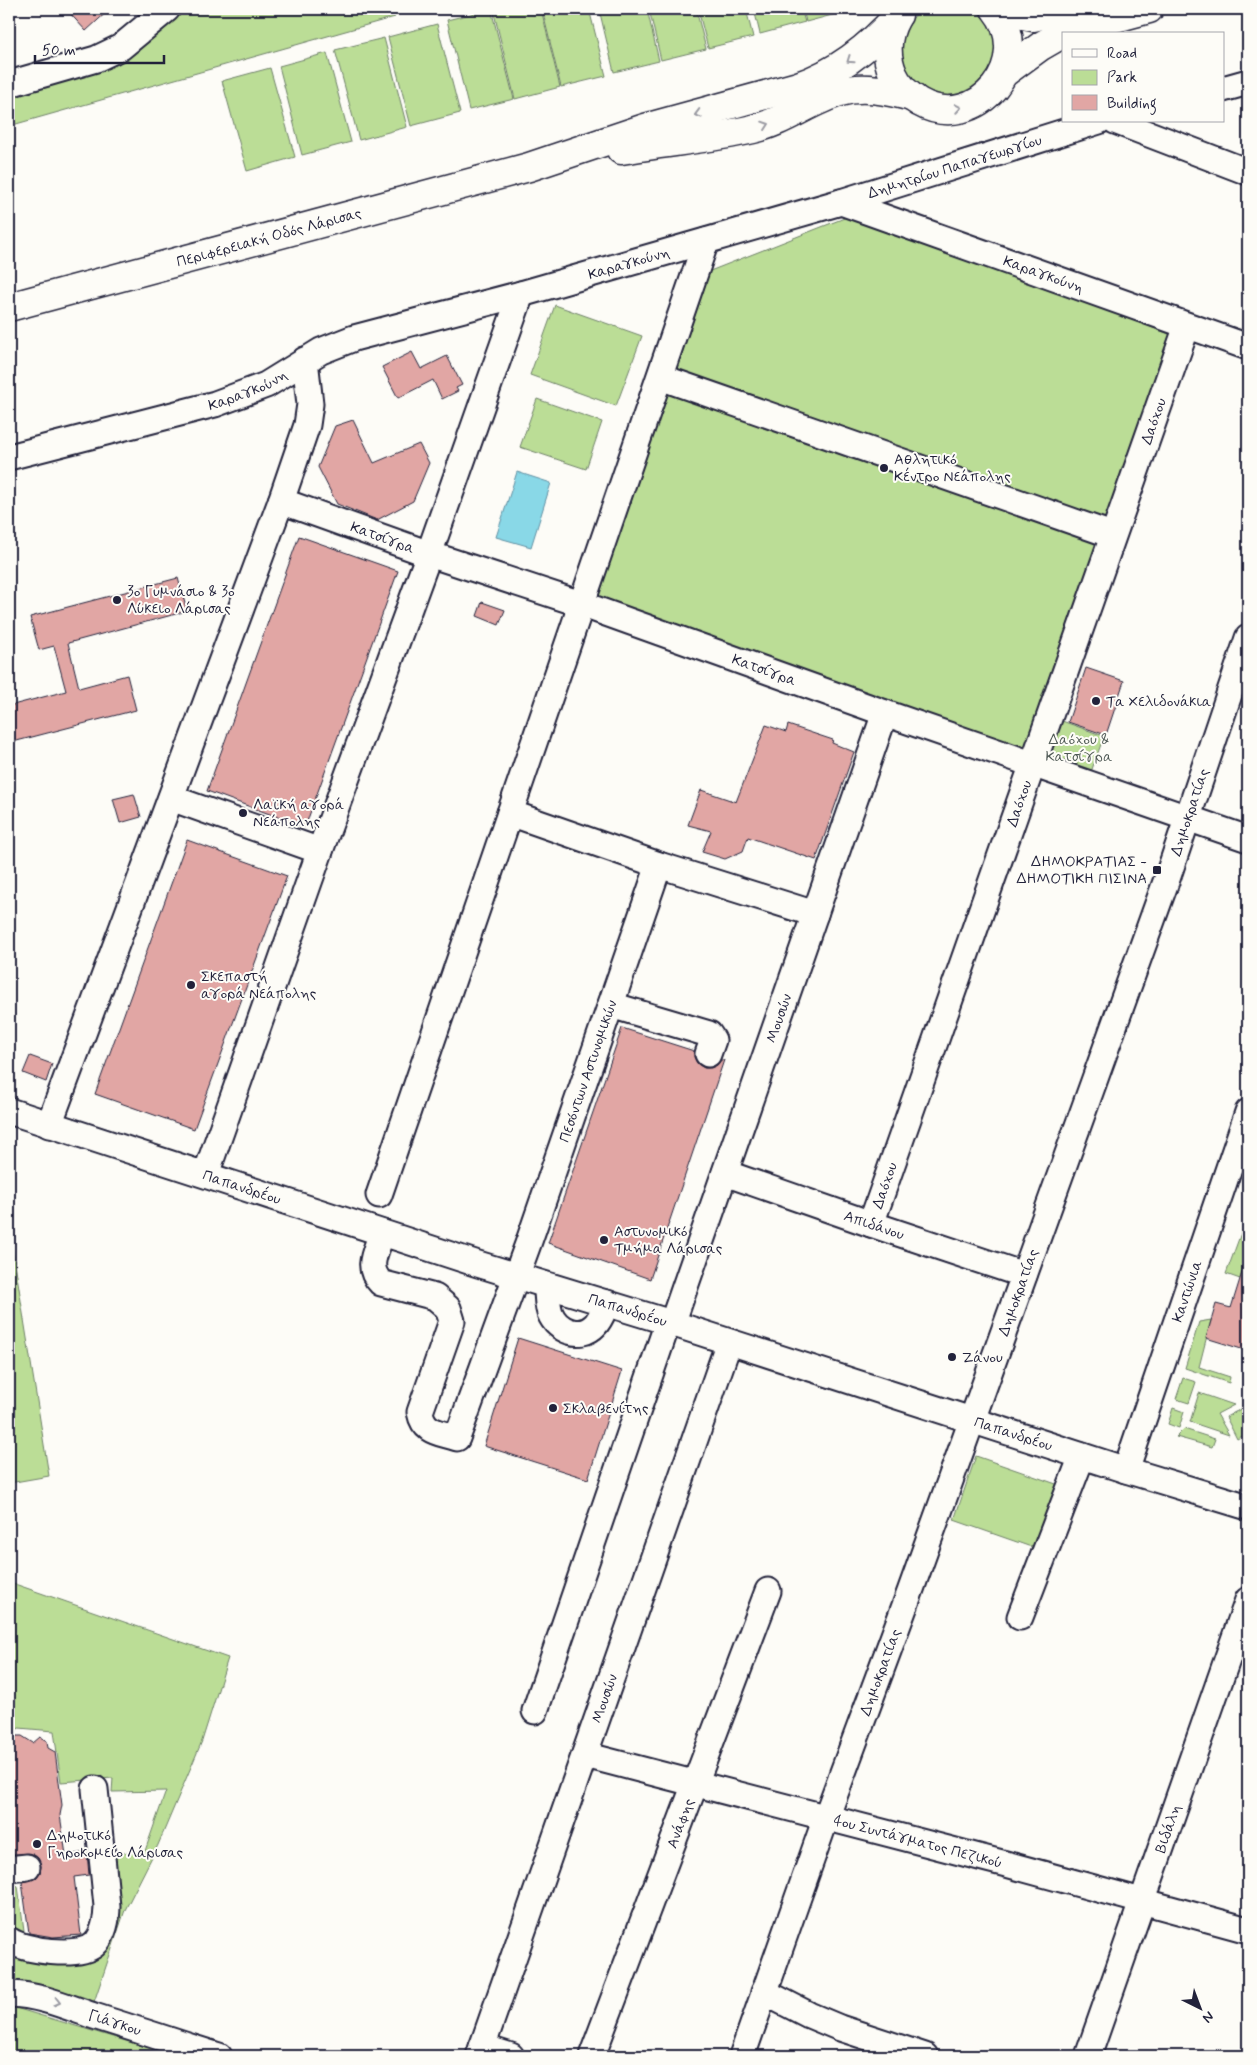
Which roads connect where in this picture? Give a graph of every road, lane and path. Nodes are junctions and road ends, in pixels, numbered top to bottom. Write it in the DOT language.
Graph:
graph roads {
  1 [pos="166,9"];
  2 [pos="1067,9"];
  3 [pos="1149,9"];
  4 [pos="996,10"];
  5 [pos="900,12"];
  6 [pos="1065,32"];
  7 [pos="1062,34"];
  8 [pos="1004,73"];
  9 [pos="1248,82"];
  10 [pos="9,84"];
  11 [pos="1224,89"];
  12 [pos="912,97"];
  13 [pos="1095,122"];
  14 [pos="1118,122"];
  15 [pos="529,167"];
  16 [pos="1248,172"];
  17 [pos="841,202"];
  18 [pos="706,241"];
  19 [pos="521,294"];
  20 [pos="9,307"];
  21 [pos="1187,326"];
  22 [pos="1248,348"];
  23 [pos="305,360"];
  24 [pos="660,377"];
  25 [pos="9,457"];
  26 [pos="281,501"];
  27 [pos="1112,535"];
  28 [pos="429,554"];
  29 [pos="581,604"];
  30 [pos="1248,638"];
  31 [pos="885,713"];
  32 [pos="1034,764"];
  33 [pos="171,798"];
  34 [pos="510,813"];
  35 [pos="1186,816"];
  36 [pos="1248,839"];
  37 [pos="320,851"];
  38 [pos="659,865"];
  39 [pos="815,914"];
  40 [pos="611,1005"];
  41 [pos="708,1054"];
  42 [pos="9,1111"];
  43 [pos="49,1124"];
  44 [pos="1246,1124"];
  45 [pos="725,1173"];
  46 [pos="206,1174"];
  47 [pos="379,1195"];
  48 [pos="871,1224"];
  49 [pos="382,1233"];
  50 [pos="1024,1275"];
  51 [pos="516,1276"];
  52 [pos="547,1286"];
  53 [pos="606,1304"];
  54 [pos="670,1323"];
  55 [pos="729,1342"];
  56 [pos="971,1420"];
  57 [pos="1082,1456"];
  58 [pos="1126,1470"];
  59 [pos="1248,1508"];
  60 [pos="768,1591"];
  61 [pos="1248,1600"];
  62 [pos="1020,1616"];
  63 [pos="534,1711"];
  64 [pos="585,1755"];
  65 [pos="696,1784"];
  66 [pos="95,1789"];
  67 [pos="826,1818"];
  68 [pos="1142,1900"];
  69 [pos="1248,1930"];
  70 [pos="9,1940"];
  71 [pos="764,1992"];
  72 [pos="9,1994"];
  73 [pos="480,2052"];
  74 [pos="219,2056"];
  75 [pos="511,2056"];
  76 [pos="592,2056"];
  77 [pos="742,2056"];
  78 [pos="925,2056"];
  79 [pos="1088,2056"];
  1 -- 10 [label="street"];
  2 -- 4 [label="highway"];
  3 -- 6 [label="highway"];
  4 -- 8 [label="highway"];
  5 -- 12 [label="highway"];
  5 -- 15 [label="highway, one-way"];
  7 -- 8 [label="highway"];
  12 -- 8 [label="highway, one-way"];
  9 -- 11 [label="street"];
  15 -- 12 [label="highway, one-way"];
  13 -- 17 [label="street, Δημητρίου Παπαγεωργίου"];
  14 -- 16 [label="street"];
  15 -- 20 [label="highway, Περιφερειακή Οδός Λάρισας"];
  17 -- 18 [label="street, Καραγκούνη"];
  17 -- 21 [label="street, Καραγκούνη"];
  18 -- 19 [label="street, Καραγκούνη"];
  18 -- 24 [label="street"];
  19 -- 23 [label="street, Καραγκούνη"];
  19 -- 28 [label="street"];
  21 -- 22 [label="street, Καραγκούνη"];
  21 -- 27 [label="street, Δαόχου"];
  23 -- 25 [label="street, Καραγκούνη"];
  23 -- 26 [label="street"];
  24 -- 27 [label="street"];
  24 -- 29 [label="street"];
  26 -- 28 [label="street, Κατσίγρα"];
  26 -- 33 [label="street"];
  27 -- 32 [label="street, Δαόχου"];
  28 -- 29 [label="street, Κατσίγρα"];
  28 -- 37 [label="street"];
  29 -- 31 [label="street, Κατσίγρα"];
  29 -- 34 [label="street"];
  30 -- 35 [label="street, Δημοκρατίας"];
  31 -- 32 [label="street, Κατσίγρα"];
  31 -- 39 [label="street, Μουσών"];
  32 -- 35 [label="street, Κατσίγρα"];
  32 -- 48 [label="street, Δαόχου"];
  33 -- 37 [label="street"];
  33 -- 43 [label="street"];
  34 -- 38 [label="street"];
  34 -- 47 [label="street"];
  35 -- 36 [label="street, Κατσίγρα"];
  35 -- 50 [label="street, Δημοκρατίας"];
  37 -- 46 [label="street"];
  38 -- 39 [label="street"];
  38 -- 40 [label="street, Πεσόντων Αστυνομικών"];
  39 -- 45 [label="street, Μουσών"];
  40 -- 41 [label="street"];
  40 -- 51 [label="street, Πεσόντων Αστυνομικών"];
  42 -- 43 [label="street, Παπανδρέου"];
  43 -- 46 [label="street, Παπανδρέου"];
  44 -- 58 [label="street, Καντώνια"];
  45 -- 48 [label="street, Απιδάνου"];
  45 -- 54 [label="street, Μουσών"];
  46 -- 49 [label="street, Παπανδρέου"];
  48 -- 50 [label="street, Απιδάνου"];
  49 -- 51 [label="street, Παπανδρέου"];
  49 -- 51 [label="street, Πεσόντων Αστυνομικών"];
  50 -- 56 [label="street, Δημοκρατίας"];
  51 -- 52 [label="street, Παπανδρέου"];
  52 -- 53 [label="street, Παπανδρέου"];
  52 -- 53 [label="street"];
  53 -- 54 [label="street, Παπανδρέου"];
  54 -- 55 [label="street, Παπανδρέου"];
  54 -- 63 [label="street, Μουσών"];
  55 -- 56 [label="street, Παπανδρέου"];
  55 -- 64 [label="street, Μουσών"];
  56 -- 57 [label="street, Παπανδρέου"];
  56 -- 67 [label="street, Δημοκρατίας"];
  57 -- 58 [label="street, Παπανδρέου"];
  57 -- 62 [label="street"];
  58 -- 59 [label="street, Παπανδρέου"];
  60 -- 65 [label="street, Ανάφης"];
  61 -- 68 [label="street, Βιδάλη"];
  64 -- 65 [label="street, 4ου Συντάγματος Πεζικού"];
  64 -- 73 [label="street, Μουσών"];
  65 -- 67 [label="street, 4ου Συντάγματος Πεζικού"];
  65 -- 76 [label="street, Ανάφης"];
  66 -- 70 [label="street"];
  67 -- 68 [label="street, 4ου Συντάγματος Πεζικού"];
  67 -- 71 [label="street, Δημοκρατίας"];
  68 -- 69 [label="street, 4ου Συντάγματος Πεζικού"];
  68 -- 79 [label="street, Βιδάλη"];
  71 -- 77 [label="street, Δημοκρατίας"];
  71 -- 78 [label="street"];
  72 -- 74 [label="street, Γιάγκου, one-way"];
  73 -- 75 [label="street"];
}
